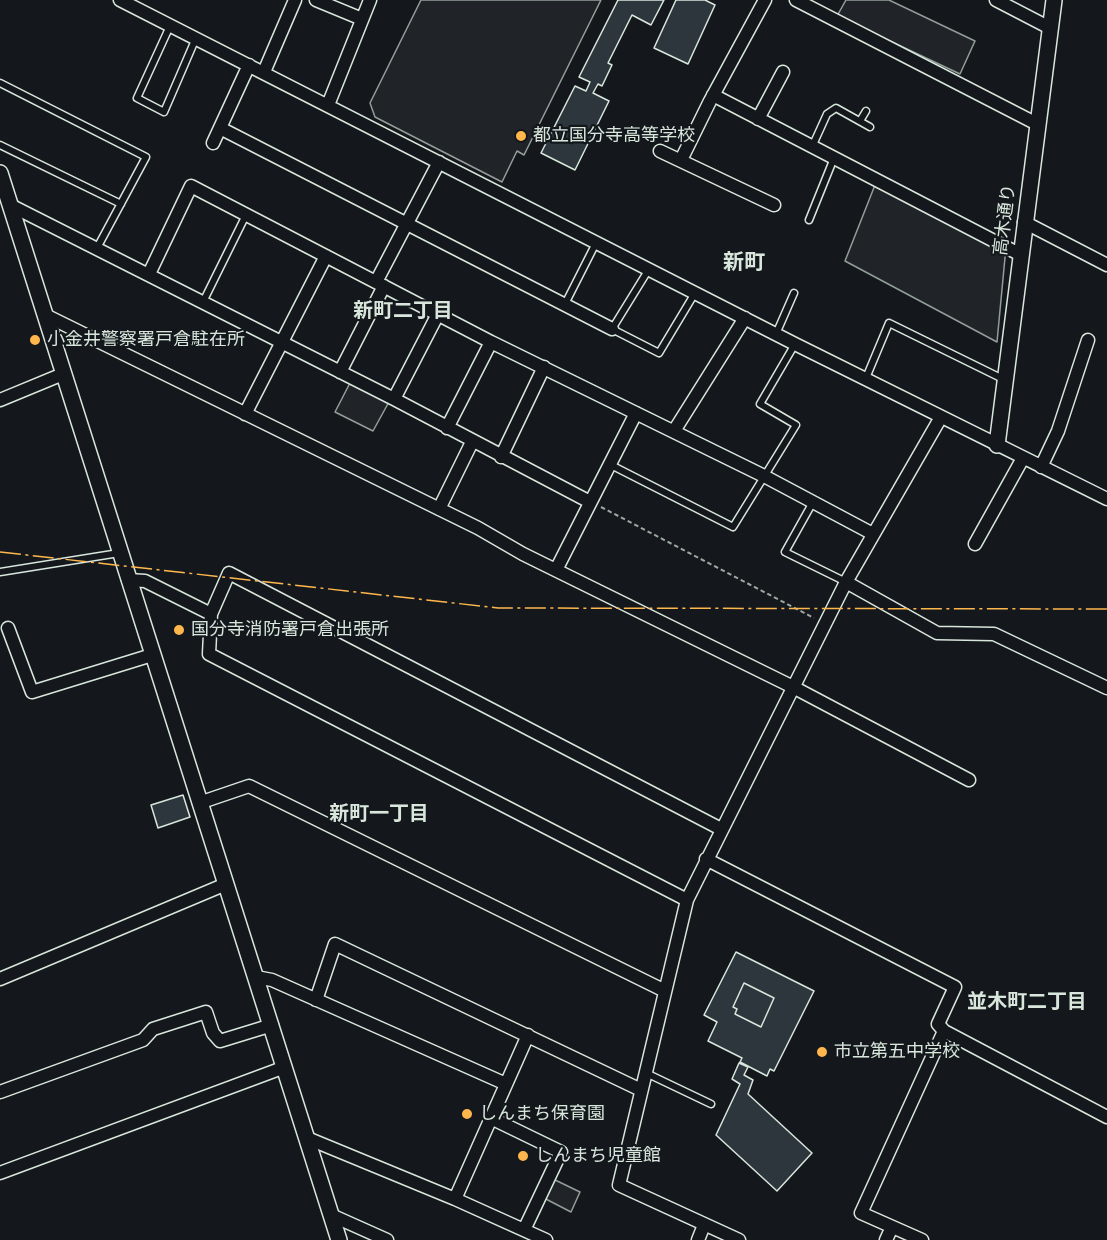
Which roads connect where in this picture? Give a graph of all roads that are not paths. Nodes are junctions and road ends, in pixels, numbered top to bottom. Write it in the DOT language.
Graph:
graph roads {
  1 [pos="120,0"];
  2 [pos="295,0"];
  3 [pos="316,0"];
  4 [pos="370,0"];
  5 [pos="765,0"];
  6 [pos="796,0"];
  7 [pos="996,0"];
  8 [pos="1054,0"];
  9 [pos="362,19"];
  10 [pos="170,25"];
  11 [pos="1050,28"];
  12 [pos="196,38"];
  13 [pos="249,65"];
  14 [pos="264,72"];
  15 [pos="783,72"];
  16 [pos="0,83"];
  17 [pos="714,95"];
  18 [pos="328,105"];
  19 [pos="866,111"];
  20 [pos="758,119"];
  21 [pos="860,121"];
  22 [pos="1037,124"];
  23 [pos="870,127"];
  24 [pos="220,128"];
  25 [pos="213,143"];
  26 [pos="0,145"];
  27 [pos="812,147"];
  28 [pos="660,150"];
  29 [pos="834,158"];
  30 [pos="681,160"];
  31 [pos="439,162"];
  32 [pos="0,173"];
  33 [pos="6,200"];
  34 [pos="120,204"];
  35 [pos="774,205"];
  36 [pos="247,214"];
  37 [pos="809,220"];
  38 [pos="407,222"];
  39 [pos="1024,222"];
  40 [pos="597,242"];
  41 [pos="97,248"];
  42 [pos="1021,255"];
  43 [pos="326,256"];
  44 [pos="1107,265"];
  45 [pos="649,269"];
  46 [pos="149,274"];
  47 [pos="380,284"];
  48 [pos="696,293"];
  49 [pos="794,293"];
  50 [pos="203,302"];
  51 [pos="565,304"];
  52 [pos="438,314"];
  53 [pos="45,315"];
  54 [pos="745,318"];
  55 [pos="612,329"];
  56 [pos="776,334"];
  57 [pos="1089,340"];
  58 [pos="282,342"];
  59 [pos="491,342"];
  60 [pos="795,344"];
  61 [pos="544,367"];
  62 [pos="340,372"];
  63 [pos="63,374"];
  64 [pos="866,378"];
  65 [pos="1005,380"];
  66 [pos="394,399"];
  67 [pos="0,400"];
  68 [pos="636,413"];
  69 [pos="245,414"];
  70 [pos="941,417"];
  71 [pos="447,428"];
  72 [pos="674,431"];
  73 [pos="472,442"];
  74 [pos="997,445"];
  75 [pos="501,457"];
  76 [pos="1023,458"];
  77 [pos="609,464"];
  78 [pos="1041,467"];
  79 [pos="764,476"];
  80 [pos="1107,499"];
  81 [pos="813,501"];
  82 [pos="590,502"];
  83 [pos="439,509"];
  84 [pos="873,534"];
  85 [pos="975,544"];
  86 [pos="119,553"];
  87 [pos="556,570"];
  88 [pos="0,572"];
  89 [pos="128,580"];
  90 [pos="846,582"];
  91 [pos="211,615"];
  92 [pos="8,628"];
  93 [pos="152,655"];
  94 [pos="793,687"];
  95 [pos="1107,688"];
  96 [pos="969,780"];
  97 [pos="199,803"];
  98 [pos="721,829"];
  99 [pos="706,859"];
  100 [pos="226,884"];
  101 [pos="687,900"];
  102 [pos="256,977"];
  103 [pos="0,979"];
  104 [pos="665,991"];
  105 [pos="316,1000"];
  106 [pos="272,1025"];
  107 [pos="944,1031"];
  108 [pos="528,1035"];
  109 [pos="285,1067"];
  110 [pos="646,1073"];
  111 [pos="506,1084"];
  112 [pos="641,1090"];
  113 [pos="0,1092"];
  114 [pos="711,1104"];
  115 [pos="1107,1117"];
  116 [pos="491,1118"];
  117 [pos="307,1137"];
  118 [pos="0,1173"];
  119 [pos="455,1199"];
  120 [pos="331,1215"];
  121 [pos="704,1225"];
  122 [pos="892,1227"];
  123 [pos="524,1230"];
  124 [pos="339,1240"];
  125 [pos="387,1240"];
  126 [pos="546,1240"];
  127 [pos="698,1240"];
  128 [pos="739,1240"];
  129 [pos="886,1240"];
  130 [pos="922,1240"];
  1 -- 10 [label="street"];
  2 -- 14 [label="street"];
  3 -- 9 [label="street"];
  4 -- 9 [label="street"];
  5 -- 17 [label="street"];
  6 -- 22 [label="street"];
  7 -- 11 [label="street"];
  8 -- 11 [label="street, 高木通り"];
  9 -- 18 [label="street"];
  10 -- 12 [label="street"];
  10 -- 12 [label="lane"];
  11 -- 22 [label="street, 高木通り"];
  12 -- 13 [label="street"];
  13 -- 14 [label="street"];
  13 -- 24 [label="street"];
  14 -- 18 [label="street"];
  15 -- 20 [label="street"];
  16 -- 34 [label="lane"];
  17 -- 20 [label="street"];
  17 -- 30 [label="street"];
  18 -- 31 [label="street"];
  19 -- 21 [label="lane"];
  20 -- 27 [label="street"];
  21 -- 23 [label="lane"];
  21 -- 27 [label="lane"];
  22 -- 39 [label="street, 高木通り"];
  24 -- 25 [label="street"];
  24 -- 38 [label="street"];
  26 -- 34 [label="lane"];
  27 -- 29 [label="street"];
  28 -- 30 [label="street"];
  29 -- 37 [label="lane"];
  29 -- 42 [label="street"];
  30 -- 35 [label="street"];
  31 -- 38 [label="street"];
  31 -- 40 [label="street"];
  32 -- 33 [label="street"];
  33 -- 41 [label="street"];
  33 -- 53 [label="street"];
  34 -- 41 [label="lane"];
  36 -- 43 [label="street"];
  36 -- 46 [label="street"];
  36 -- 50 [label="lane"];
  38 -- 47 [label="street"];
  38 -- 51 [label="street"];
  39 -- 42 [label="street, 高木通り"];
  39 -- 44 [label="street"];
  40 -- 45 [label="street"];
  40 -- 51 [label="lane"];
  41 -- 46 [label="street"];
  42 -- 65 [label="street, 高木通り"];
  43 -- 47 [label="street"];
  43 -- 58 [label="street"];
  45 -- 48 [label="street"];
  45 -- 55 [label="lane"];
  46 -- 50 [label="street"];
  47 -- 52 [label="street"];
  47 -- 62 [label="street"];
  48 -- 54 [label="street"];
  48 -- 55 [label="lane"];
  49 -- 56 [label="lane"];
  50 -- 58 [label="street"];
  51 -- 55 [label="street"];
  52 -- 59 [label="street"];
  52 -- 66 [label="street"];
  53 -- 63 [label="street"];
  53 -- 69 [label="street"];
  54 -- 56 [label="street"];
  54 -- 72 [label="street"];
  56 -- 60 [label="street"];
  57 -- 78 [label="street"];
  58 -- 62 [label="street"];
  58 -- 69 [label="street"];
  59 -- 61 [label="street"];
  59 -- 71 [label="street"];
  60 -- 64 [label="street"];
  60 -- 79 [label="lane"];
  61 -- 68 [label="street"];
  61 -- 75 [label="street"];
  62 -- 66 [label="street"];
  63 -- 67 [label="street"];
  63 -- 86 [label="street"];
  64 -- 65 [label="lane"];
  64 -- 70 [label="street"];
  65 -- 74 [label="street, 高木通り"];
  66 -- 71 [label="street"];
  68 -- 72 [label="street"];
  68 -- 77 [label="street"];
  69 -- 83 [label="street"];
  70 -- 74 [label="street"];
  70 -- 84 [label="street"];
  71 -- 73 [label="street"];
  72 -- 79 [label="street"];
  73 -- 75 [label="street"];
  73 -- 83 [label="street"];
  74 -- 76 [label="street"];
  75 -- 82 [label="street"];
  76 -- 78 [label="street"];
  76 -- 85 [label="street"];
  77 -- 79 [label="lane"];
  77 -- 82 [label="street"];
  78 -- 80 [label="street"];
  79 -- 81 [label="street"];
  81 -- 84 [label="street"];
  81 -- 90 [label="lane"];
  82 -- 87 [label="street"];
  83 -- 87 [label="street"];
  84 -- 90 [label="street"];
  86 -- 88 [label="lane"];
  86 -- 89 [label="street"];
  87 -- 94 [label="street"];
  89 -- 91 [label="street"];
  89 -- 93 [label="street"];
  90 -- 94 [label="street"];
  90 -- 95 [label="street"];
  91 -- 98 [label="street"];
  91 -- 101 [label="street"];
  92 -- 93 [label="street"];
  93 -- 97 [label="street"];
  94 -- 96 [label="street"];
  94 -- 98 [label="street"];
  97 -- 100 [label="street"];
  97 -- 104 [label="street"];
  98 -- 99 [label="street"];
  99 -- 101 [label="street"];
  99 -- 107 [label="street"];
  100 -- 102 [label="street"];
  100 -- 103 [label="street"];
  101 -- 104 [label="street"];
  102 -- 105 [label="street"];
  102 -- 106 [label="street"];
  104 -- 110 [label="street"];
  105 -- 108 [label="street"];
  105 -- 111 [label="street"];
  106 -- 109 [label="street"];
  106 -- 113 [label="street"];
  107 -- 115 [label="street"];
  107 -- 122 [label="street"];
  108 -- 111 [label="street"];
  108 -- 112 [label="street"];
  109 -- 117 [label="street"];
  109 -- 118 [label="street"];
  110 -- 112 [label="street"];
  110 -- 114 [label="lane"];
  111 -- 116 [label="street"];
  112 -- 121 [label="street"];
  116 -- 119 [label="street"];
  116 -- 123 [label="street"];
  117 -- 119 [label="street"];
  117 -- 120 [label="street"];
  119 -- 123 [label="street"];
  120 -- 124 [label="street"];
  120 -- 125 [label="street"];
  121 -- 127 [label="street"];
  121 -- 128 [label="street"];
  122 -- 129 [label="street"];
  122 -- 130 [label="street"];
  123 -- 126 [label="street"];
}
